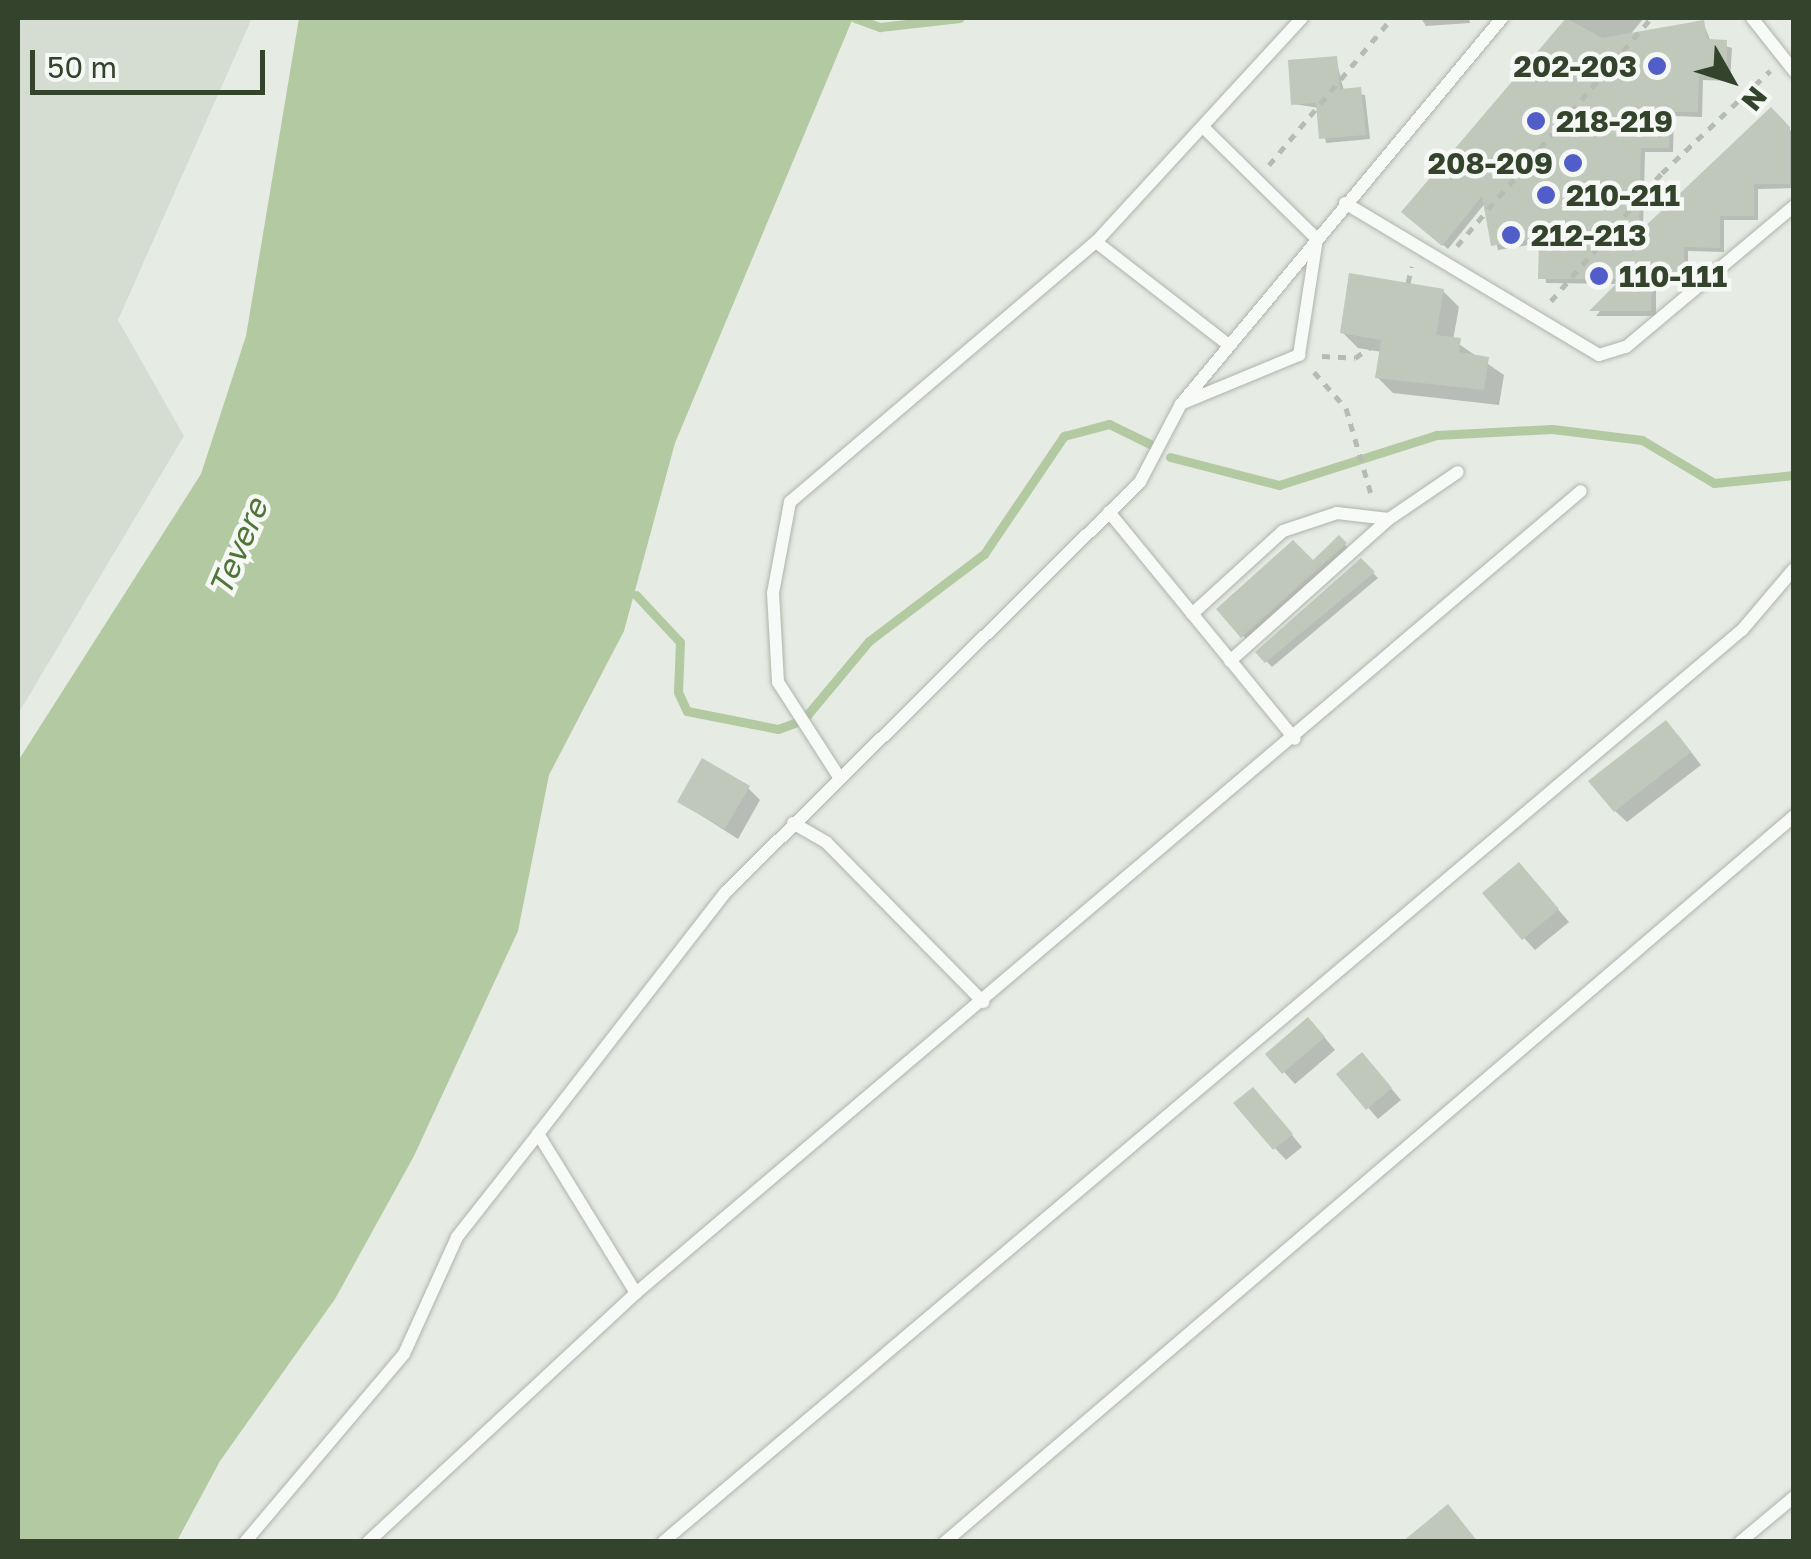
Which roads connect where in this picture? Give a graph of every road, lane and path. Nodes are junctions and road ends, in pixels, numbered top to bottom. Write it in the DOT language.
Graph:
graph roads {
  1 [pos="1302,18"];
  2 [pos="1392,18"];
  3 [pos="1502,18"];
  4 [pos="1651,18"];
  5 [pos="1752,18"];
  6 [pos="1784,58"];
  7 [pos="1794,71"];
  8 [pos="1206,130"];
  9 [pos="1257,178"];
  10 [pos="1345,203"];
  11 [pos="1794,206"];
  12 [pos="1317,239"];
  13 [pos="1096,242"];
  14 [pos="1442,264"];
  15 [pos="1537,324"];
  16 [pos="1381,340"];
  17 [pos="1229,345"];
  18 [pos="1298,355"];
  19 [pos="1180,404"];
  20 [pos="1458,472"];
  21 [pos="1372,486"];
  22 [pos="1582,491"];
  23 [pos="1109,512"];
  24 [pos="1389,519"];
  25 [pos="1794,570"];
  26 [pos="1192,614"];
  27 [pos="1230,661"];
  28 [pos="1295,740"];
  29 [pos="838,777"];
  30 [pos="1794,816"];
  31 [pos="793,823"];
  32 [pos="983,1002"];
  33 [pos="538,1134"];
  34 [pos="636,1292"];
  35 [pos="1794,1497"];
  36 [pos="245,1542"];
  37 [pos="368,1542"];
  38 [pos="662,1542"];
  39 [pos="945,1542"];
  40 [pos="1740,1542"];
  1 -- 8 [label="lane"];
  2 -- 9 [label="path"];
  3 -- 10 [label="lane"];
  4 -- 14 [label="path"];
  5 -- 6 [label="lane"];
  6 -- 7 [label="lane"];
  6 -- 15 [label="path"];
  8 -- 9 [label="lane"];
  8 -- 13 [label="lane"];
  9 -- 12 [label="lane"];
  10 -- 12 [label="lane"];
  10 -- 14 [label="lane"];
  11 -- 15 [label="lane"];
  12 -- 17 [label="lane"];
  12 -- 18 [label="lane"];
  13 -- 17 [label="lane"];
  13 -- 29 [label="lane"];
  14 -- 15 [label="lane"];
  16 -- 18 [label="path"];
  17 -- 19 [label="lane"];
  18 -- 19 [label="lane"];
  18 -- 21 [label="path"];
  19 -- 23 [label="lane"];
  20 -- 24 [label="lane"];
  22 -- 28 [label="lane"];
  23 -- 26 [label="lane"];
  23 -- 29 [label="lane"];
  24 -- 26 [label="lane"];
  24 -- 27 [label="lane"];
  25 -- 38 [label="lane"];
  26 -- 27 [label="lane"];
  27 -- 28 [label="lane"];
  28 -- 32 [label="lane"];
  29 -- 31 [label="lane"];
  30 -- 39 [label="lane"];
  31 -- 32 [label="lane"];
  31 -- 33 [label="lane"];
  32 -- 34 [label="lane"];
  33 -- 34 [label="lane"];
  33 -- 36 [label="lane"];
  34 -- 37 [label="lane"];
  35 -- 40 [label="lane"];
}
